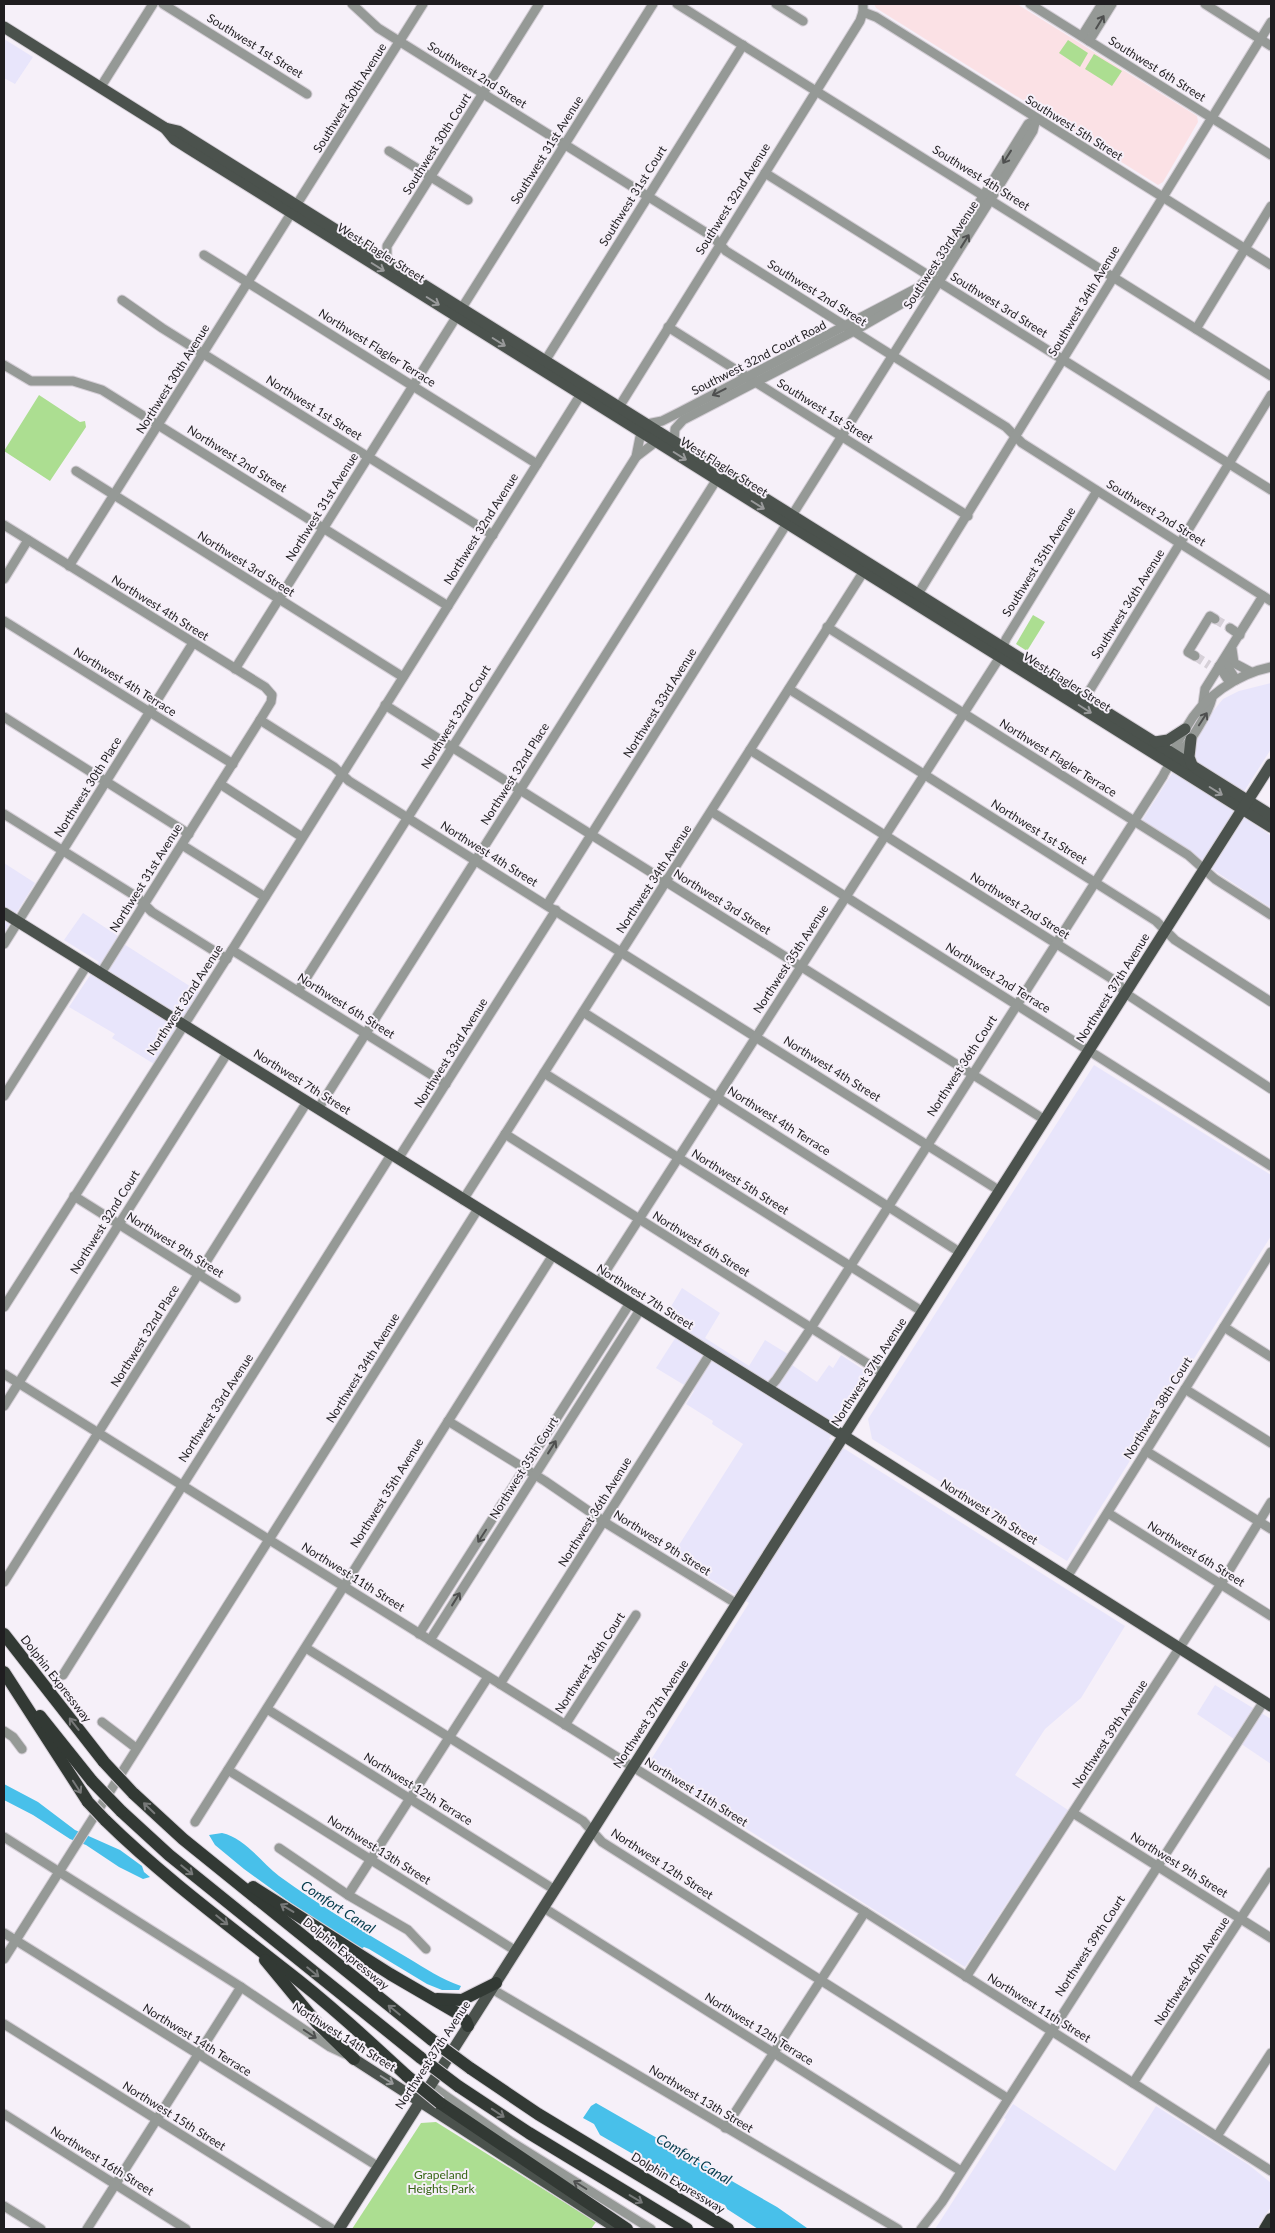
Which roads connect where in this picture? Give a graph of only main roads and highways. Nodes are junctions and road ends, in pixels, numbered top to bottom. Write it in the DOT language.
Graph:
graph roads {
  1 [pos="4,28"];
  2 [pos="165,128"];
  3 [pos="212,163"];
  4 [pos="231,164"];
  5 [pos="295,209"];
  6 [pos="460,313"];
  7 [pos="581,388"];
  8 [pos="619,407"];
  9 [pos="624,421"];
  10 [pos="644,428"];
  11 [pos="791,519"];
  12 [pos="1001,651"];
  13 [pos="1155,742"];
  14 [pos="1173,759"];
  15 [pos="1271,764"];
  16 [pos="1192,765"];
  17 [pos="1246,804"];
  18 [pos="1271,816"];
  19 [pos="1271,827"];
  20 [pos="4,913"];
  21 [pos="844,1436"];
  22 [pos="4,1634"];
  23 [pos="4,1670"];
  24 [pos="1268,1704"];
  25 [pos="213,1863"];
  26 [pos="258,1950"];
  27 [pos="494,1986"];
  28 [pos="434,1999"];
  29 [pos="468,2026"];
  30 [pos="354,2058"];
  31 [pos="420,2101"];
  32 [pos="1271,2219"];
  33 [pos="339,2229"];
  34 [pos="618,2229"];
  35 [pos="627,2229"];
  36 [pos="687,2229"];
  37 [pos="728,2229"];
  38 [pos="1264,2229"];
  1 -- 2 [label="main road, West Flagler Street"];
  2 -- 3 [label="main road, West Flagler Street"];
  2 -- 4 [label="main road, West Flagler Street"];
  3 -- 4 [label="main road"];
  3 -- 5 [label="main road, West Flagler Street"];
  4 -- 5 [label="main road, West Flagler Street"];
  5 -- 6 [label="main road, West Flagler Street, one-way"];
  5 -- 6 [label="main road, West Flagler Street"];
  6 -- 7 [label="main road, West Flagler Street, one-way"];
  6 -- 7 [label="main road, West Flagler Street"];
  7 -- 8 [label="main road, West Flagler Street"];
  7 -- 9 [label="main road, West Flagler Street"];
  8 -- 9 [label="main road"];
  8 -- 10 [label="main road, West Flagler Street"];
  9 -- 10 [label="main road, West Flagler Street"];
  10 -- 11 [label="main road, West Flagler Street"];
  10 -- 11 [label="main road, West Flagler Street, one-way"];
  11 -- 12 [label="main road, West Flagler Street"];
  11 -- 12 [label="main road, West Flagler Street"];
  12 -- 13 [label="main road, West Flagler Street"];
  12 -- 14 [label="main road, West Flagler Street, one-way"];
  13 -- 14 [label="main road, West Flagler Street"];
  13 -- 16 [label="main road"];
  14 -- 16 [label="main road, West Flagler Street"];
  14 -- 17 [label="main road, West Flagler Street, one-way"];
  15 -- 17 [label="main road, Northwest 37th Avenue"];
  16 -- 17 [label="main road, West Flagler Street"];
  17 -- 18 [label="main road, West Flagler Street"];
  17 -- 19 [label="main road, West Flagler Street"];
  17 -- 21 [label="main road, Northwest 37th Avenue"];
  20 -- 21 [label="main road, Northwest 7th Street"];
  21 -- 24 [label="main road, Northwest 7th Street"];
  21 -- 27 [label="main road, Northwest 37th Avenue"];
  25 -- 22 [label="highway, Dolphin Expressway, one-way, bridge"];
  23 -- 26 [label="highway, one-way, bridge"];
  23 -- 36 [label="highway, one-way, bridge"];
  28 -- 25 [label="highway, one-way"];
  37 -- 25 [label="highway, Dolphin Expressway, one-way, bridge"];
  26 -- 30 [label="highway"];
  26 -- 35 [label="highway, bridge"];
  27 -- 28 [label="highway"];
  27 -- 29 [label="main road, Northwest 37th Avenue"];
  28 -- 29 [label="highway"];
  29 -- 31 [label="main road, Northwest 37th Avenue"];
  30 -- 31 [label="main road, Northwest 14th Street, one-way"];
  31 -- 33 [label="main road, Northwest 37th Avenue"];
  31 -- 34 [label="main road, Northwest 14th Street"];
  32 -- 38 [label="highway"];
}
